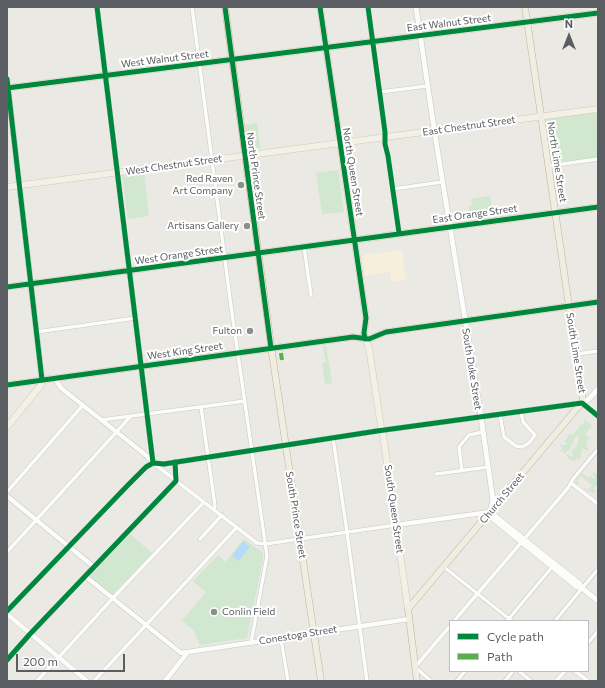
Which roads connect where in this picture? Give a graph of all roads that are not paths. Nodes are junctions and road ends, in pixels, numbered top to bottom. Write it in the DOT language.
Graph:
graph roads {
  1 [pos="97,7"];
  2 [pos="192,7"];
  3 [pos="225,7"];
  4 [pos="320,7"];
  5 [pos="416,7"];
  6 [pos="525,7"];
  7 [pos="598,13"];
  8 [pos="527,22"];
  9 [pos="420,36"];
  10 [pos="326,48"];
  11 [pos="232,60"];
  12 [pos="199,64"];
  13 [pos="105,75"];
  14 [pos="7,79"];
  15 [pos="427,86"];
  16 [pos="8,88"];
  17 [pos="380,92"];
  18 [pos="598,109"];
  19 [pos="542,116"];
  20 [pos="434,131"];
  21 [pos="340,143"];
  22 [pos="245,156"];
  23 [pos="598,159"];
  24 [pos="212,160"];
  25 [pos="549,166"];
  26 [pos="118,173"];
  27 [pos="442,182"];
  28 [pos="20,186"];
  29 [pos="7,187"];
  30 [pos="393,189"];
  31 [pos="598,207"];
  32 [pos="556,212"];
  33 [pos="449,227"];
  34 [pos="354,239"];
  35 [pos="304,247"];
  36 [pos="258,253"];
  37 [pos="224,258"];
  38 [pos="130,270"];
  39 [pos="31,284"];
  40 [pos="7,287"];
  41 [pos="311,295"];
  42 [pos="598,302"];
  43 [pos="569,306"];
  44 [pos="136,318"];
  45 [pos="464,321"];
  46 [pos="36,332"];
  47 [pos="365,339"];
  48 [pos="271,348"];
  49 [pos="598,351"];
  50 [pos="238,353"];
  51 [pos="577,354"];
  52 [pos="142,366"];
  53 [pos="56,378"];
  54 [pos="42,380"];
  55 [pos="7,385"];
  56 [pos="598,389"];
  57 [pos="245,401"];
  58 [pos="582,403"];
  59 [pos="83,405"];
  60 [pos="201,407"];
  61 [pos="521,412"];
  62 [pos="148,414"];
  63 [pos="500,415"];
  64 [pos="131,416"];
  65 [pos="598,416"];
  66 [pos="480,417"];
  67 [pos="101,420"];
  68 [pos="7,427"];
  69 [pos="382,431"];
  70 [pos="117,432"];
  71 [pos="483,432"];
  72 [pos="333,438"];
  73 [pos="285,445"];
  74 [pos="598,449"];
  75 [pos="252,450"];
  76 [pos="208,456"];
  77 [pos="174,462"];
  78 [pos="153,463"];
  79 [pos="488,467"];
  80 [pos="462,471"];
  81 [pos="436,474"];
  82 [pos="176,481"];
  83 [pos="571,483"];
  84 [pos="7,492"];
  85 [pos="7,496"];
  86 [pos="204,502"];
  87 [pos="598,504"];
  88 [pos="214,509"];
  89 [pos="490,512"];
  90 [pos="222,515"];
  91 [pos="37,520"];
  92 [pos="396,525"];
  93 [pos="237,527"];
  94 [pos="347,533"];
  95 [pos="200,539"];
  96 [pos="299,539"];
  97 [pos="522,541"];
  98 [pos="266,544"];
  99 [pos="68,546"];
  100 [pos="7,552"];
  101 [pos="444,566"];
  102 [pos="552,567"];
  103 [pos="94,568"];
  104 [pos="598,569"];
  105 [pos="85,576"];
  106 [pos="582,588"];
  107 [pos="478,593"];
  108 [pos="113,598"];
  109 [pos="598,601"];
  110 [pos="408,609"];
  111 [pos="7,611"];
  112 [pos="7,614"];
  113 [pos="409,619"];
  114 [pos="455,620"];
  115 [pos="510,620"];
  116 [pos="556,620"];
  117 [pos="147,625"];
  118 [pos="358,626"];
  119 [pos="449,627"];
  120 [pos="598,631"];
  121 [pos="30,634"];
  122 [pos="314,634"];
  123 [pos="281,638"];
  124 [pos="589,642"];
  125 [pos="251,643"];
  126 [pos="188,652"];
  127 [pos="59,658"];
  128 [pos="7,660"];
  129 [pos="415,667"];
  130 [pos="464,672"];
  131 [pos="512,672"];
  132 [pos="520,672"];
  133 [pos="564,672"];
  134 [pos="576,672"];
  135 [pos="37,681"];
  136 [pos="86,681"];
  137 [pos="94,681"];
  138 [pos="165,681"];
  139 [pos="288,681"];
  140 [pos="321,681"];
  141 [pos="367,681"];
  142 [pos="417,681"];
  143 [pos="431,681"];
  144 [pos="457,681"];
  145 [pos="504,681"];
  146 [pos="531,681"];
  147 [pos="556,681"];
  148 [pos="588,681"];
  1 -- 13 [label="street"];
  2 -- 12 [label="street"];
  3 -- 11 [label="highway, North Prince Street"];
  4 -- 10 [label="main road, North Queen Street"];
  5 -- 9 [label="main road, South Duke Street"];
  6 -- 8 [label="highway, North Lime Street"];
  7 -- 8 [label="main road, East Walnut Street"];
  8 -- 9 [label="main road, East Walnut Street"];
  8 -- 19 [label="highway, North Lime Street"];
  9 -- 10 [label="main road, East Walnut Street"];
  9 -- 15 [label="main road, South Duke Street"];
  10 -- 11 [label="main road, West Walnut Street"];
  10 -- 21 [label="main road, North Queen Street"];
  11 -- 12 [label="main road, West Walnut Street"];
  11 -- 22 [label="highway, North Prince Street"];
  12 -- 13 [label="main road, West Walnut Street"];
  12 -- 24 [label="street"];
  13 -- 16 [label="main road, West Walnut Street"];
  13 -- 26 [label="street"];
  14 -- 16 [label="main road"];
  15 -- 17 [label="street"];
  15 -- 20 [label="main road, South Duke Street"];
  16 -- 28 [label="main road"];
  18 -- 19 [label="main road, East Chestnut Street"];
  19 -- 20 [label="main road, East Chestnut Street"];
  19 -- 25 [label="highway, North Lime Street"];
  20 -- 21 [label="main road, East Chestnut Street"];
  20 -- 27 [label="main road, South Duke Street"];
  21 -- 22 [label="main road, West Chestnut Street"];
  21 -- 34 [label="main road, North Queen Street"];
  22 -- 24 [label="main road, West Chestnut Street"];
  22 -- 36 [label="highway, North Prince Street"];
  23 -- 25 [label="street"];
  24 -- 26 [label="main road, West Chestnut Street"];
  24 -- 37 [label="street"];
  25 -- 32 [label="highway, North Lime Street"];
  26 -- 28 [label="main road, West Chestnut Street"];
  26 -- 38 [label="street"];
  27 -- 30 [label="street"];
  27 -- 33 [label="main road, South Duke Street"];
  28 -- 29 [label="main road, West Chestnut Street"];
  28 -- 39 [label="main road"];
  31 -- 32 [label="main road, East Orange Street"];
  32 -- 33 [label="main road, East Orange Street"];
  32 -- 43 [label="highway, North Lime Street"];
  33 -- 34 [label="main road, East Orange Street"];
  33 -- 45 [label="main road, South Duke Street"];
  34 -- 35 [label="main road, West Orange Street"];
  34 -- 47 [label="main road, North Queen Street"];
  35 -- 36 [label="main road, West Orange Street"];
  35 -- 41 [label="street"];
  36 -- 37 [label="main road, West Orange Street"];
  36 -- 48 [label="highway, North Prince Street"];
  37 -- 38 [label="main road, West Orange Street"];
  37 -- 50 [label="street"];
  38 -- 39 [label="main road, West Orange Street"];
  38 -- 44 [label="street"];
  39 -- 40 [label="main road, West Orange Street"];
  39 -- 46 [label="main road"];
  42 -- 43 [label="main road"];
  43 -- 45 [label="main road"];
  43 -- 51 [label="highway, South Lime Street"];
  44 -- 46 [label="street"];
  44 -- 52 [label="street"];
  45 -- 47 [label="main road"];
  45 -- 66 [label="main road, South Duke Street"];
  46 -- 54 [label="main road"];
  47 -- 48 [label="main road, West King Street"];
  47 -- 69 [label="main road, South Queen Street"];
  48 -- 50 [label="main road, West King Street"];
  48 -- 73 [label="highway, South Prince Street"];
  49 -- 51 [label="street"];
  50 -- 52 [label="main road, West King Street"];
  50 -- 57 [label="street"];
  51 -- 58 [label="highway, South Lime Street"];
  52 -- 53 [label="main road, West King Street"];
  52 -- 62 [label="street"];
  53 -- 54 [label="main road, West King Street"];
  53 -- 59 [label="street"];
  54 -- 55 [label="main road, West King Street"];
  54 -- 68 [label="main road"];
  56 -- 58 [label="main road, Church Street"];
  57 -- 60 [label="street"];
  57 -- 75 [label="street"];
  58 -- 61 [label="street"];
  58 -- 65 [label="street, South Lime Street"];
  58 -- 89 [label="highway, Church Street"];
  59 -- 67 [label="street"];
  59 -- 84 [label="street"];
  60 -- 62 [label="street"];
  60 -- 76 [label="street"];
  61 -- 63 [label="street"];
  61 -- 63 [label="street"];
  62 -- 64 [label="street"];
  62 -- 78 [label="street"];
  63 -- 66 [label="street"];
  64 -- 67 [label="street"];
  64 -- 70 [label="street"];
  66 -- 69 [label="street"];
  66 -- 71 [label="main road, South Duke Street"];
  67 -- 70 [label="street"];
  69 -- 72 [label="street"];
  69 -- 92 [label="main road, South Queen Street"];
  70 -- 78 [label="street"];
  70 -- 91 [label="street"];
  71 -- 79 [label="main road, South Duke Street"];
  71 -- 80 [label="street"];
  72 -- 73 [label="street"];
  72 -- 94 [label="street"];
  73 -- 75 [label="street"];
  73 -- 96 [label="highway, South Prince Street"];
  74 -- 83 [label="street"];
  75 -- 76 [label="street"];
  75 -- 98 [label="street"];
  76 -- 77 [label="street"];
  76 -- 88 [label="street"];
  77 -- 78 [label="street"];
  77 -- 82 [label="street"];
  78 -- 82 [label="street"];
  78 -- 99 [label="street"];
  79 -- 80 [label="street"];
  79 -- 89 [label="main road, South Duke Street"];
  80 -- 81 [label="street"];
  82 -- 86 [label="street"];
  82 -- 103 [label="street"];
  83 -- 87 [label="street"];
  83 -- 97 [label="street"];
  85 -- 91 [label="street"];
  86 -- 88 [label="street"];
  86 -- 108 [label="street"];
  88 -- 90 [label="street"];
  89 -- 92 [label="street"];
  89 -- 97 [label="main road"];
  89 -- 101 [label="highway, Church Street"];
  90 -- 93 [label="street"];
  90 -- 95 [label="street"];
  91 -- 99 [label="street"];
  91 -- 100 [label="street"];
  92 -- 94 [label="street"];
  92 -- 110 [label="main road, South Queen Street"];
  93 -- 98 [label="street"];
  93 -- 117 [label="street"];
  94 -- 96 [label="street"];
  94 -- 118 [label="street"];
  96 -- 98 [label="street"];
  96 -- 122 [label="highway, South Prince Street"];
  97 -- 102 [label="main road"];
  97 -- 106 [label="main road"];
  97 -- 107 [label="street"];
  98 -- 125 [label="street"];
  99 -- 103 [label="street"];
  99 -- 111 [label="street"];
  101 -- 107 [label="street"];
  101 -- 110 [label="highway, Church Street"];
  102 -- 106 [label="main road"];
  102 -- 115 [label="street"];
  103 -- 105 [label="street"];
  104 -- 106 [label="street"];
  105 -- 108 [label="street"];
  105 -- 121 [label="street"];
  106 -- 109 [label="main road"];
  106 -- 116 [label="street"];
  107 -- 114 [label="street"];
  107 -- 115 [label="street"];
  108 -- 117 [label="street"];
  108 -- 127 [label="street"];
  110 -- 113 [label="highway, South Queen Street"];
  112 -- 121 [label="street"];
  113 -- 118 [label="street, Conestoga Street"];
  113 -- 129 [label="highway, South Queen Street"];
  117 -- 126 [label="street"];
  117 -- 137 [label="street"];
  118 -- 122 [label="street, Conestoga Street"];
  118 -- 141 [label="street"];
  119 -- 129 [label="street"];
  120 -- 124 [label="street"];
  121 -- 127 [label="street"];
  121 -- 128 [label="street"];
  122 -- 123 [label="street, Conestoga Street"];
  122 -- 140 [label="highway, South Prince Street"];
  123 -- 125 [label="street, Conestoga Street"];
  123 -- 139 [label="street"];
  125 -- 126 [label="street, Conestoga Street"];
  126 -- 138 [label="street"];
  127 -- 135 [label="street"];
  127 -- 136 [label="street"];
  129 -- 142 [label="highway, South Queen Street"];
  129 -- 143 [label="street"];
  130 -- 144 [label="street"];
  131 -- 145 [label="street"];
  132 -- 146 [label="street"];
  133 -- 147 [label="street"];
  134 -- 148 [label="street"];
}
